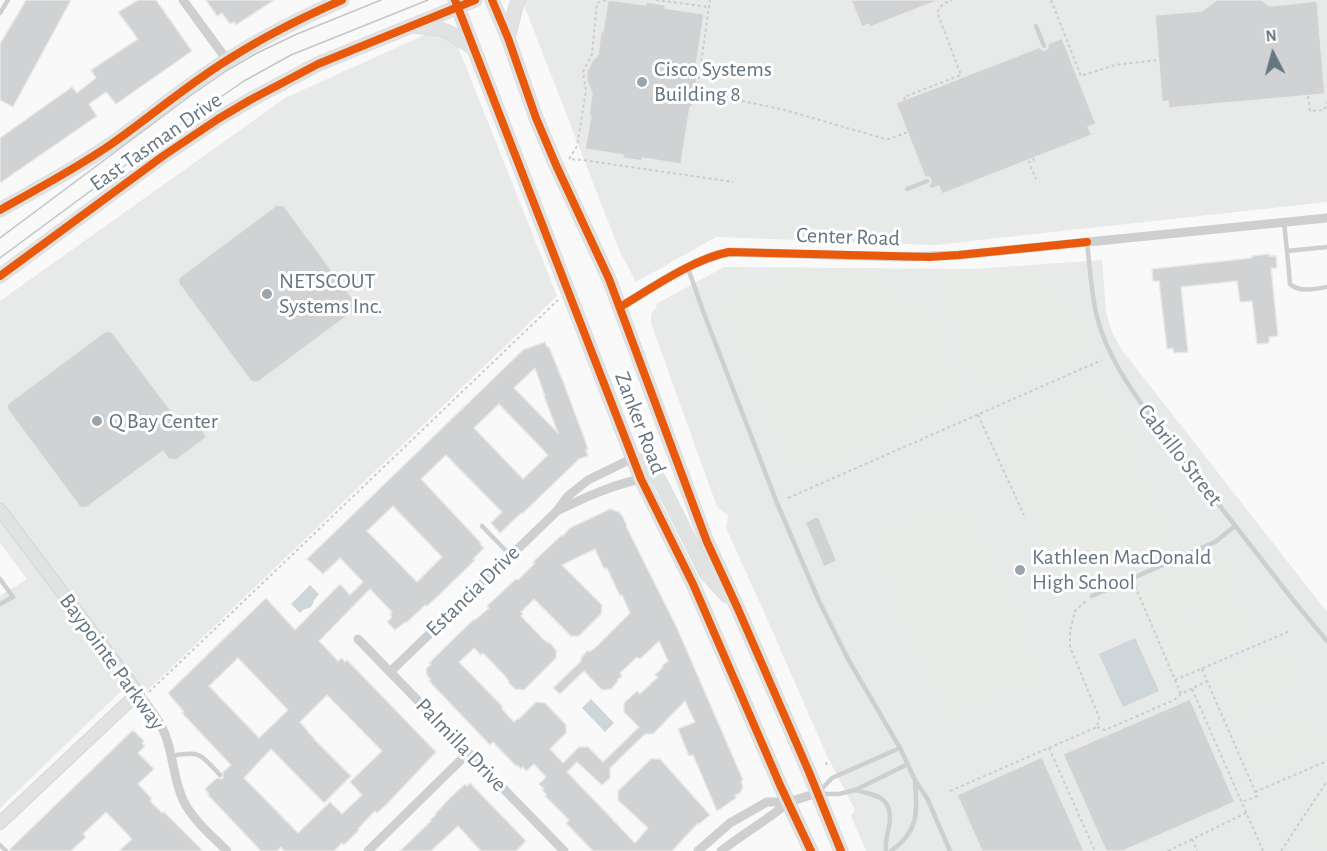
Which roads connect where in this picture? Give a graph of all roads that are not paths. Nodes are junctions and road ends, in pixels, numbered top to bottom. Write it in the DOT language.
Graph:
graph roads {
  1 [pos="8,0"];
  2 [pos="183,0"];
  3 [pos="342,0"];
  4 [pos="476,0"];
  5 [pos="492,0"];
  6 [pos="519,0"];
  7 [pos="457,4"];
  8 [pos="0,13"];
  9 [pos="414,26"];
  10 [pos="1036,26"];
  11 [pos="508,38"];
  12 [pos="1044,46"];
  13 [pos="474,48"];
  14 [pos="226,60"];
  15 [pos="927,181"];
  16 [pos="907,189"];
  17 [pos="0,210"];
  18 [pos="1327,218"];
  19 [pos="1284,222"];
  20 [pos="1087,242"];
  21 [pos="1327,247"];
  22 [pos="1287,251"];
  23 [pos="688,268"];
  24 [pos="0,276"];
  25 [pos="1327,287"];
  26 [pos="620,307"];
  27 [pos="633,458"];
  28 [pos="641,479"];
  29 [pos="0,510"];
  30 [pos="557,511"];
  31 [pos="482,526"];
  32 [pos="1235,526"];
  33 [pos="511,555"];
  34 [pos="0,579"];
  35 [pos="1092,596"];
  36 [pos="0,604"];
  37 [pos="738,609"];
  38 [pos="358,639"];
  39 [pos="1327,641"];
  40 [pos="390,672"];
  41 [pos="140,696"];
  42 [pos="900,748"];
  43 [pos="468,753"];
  44 [pos="171,756"];
  45 [pos="908,764"];
  46 [pos="220,775"];
  47 [pos="915,780"];
  48 [pos="855,789"];
  49 [pos="817,793"];
  50 [pos="789,802"];
  51 [pos="0,823"];
  52 [pos="0,844"];
  53 [pos="557,849"];
  54 [pos="6,851"];
  55 [pos="227,851"];
  56 [pos="368,851"];
  57 [pos="698,851"];
  58 [pos="721,851"];
  59 [pos="811,851"];
  60 [pos="841,851"];
  61 [pos="889,851"];
  62 [pos="950,851"];
  1 -- 8 [label="lane"];
  2 -- 14 [label="street"];
  3 -- 14 [label="main road, East Tasman Drive"];
  4 -- 7 [label="main road, East Tasman Drive"];
  5 -- 11 [label="main road, Zanker Road"];
  6 -- 11 [label="main road"];
  7 -- 9 [label="main road, East Tasman Drive"];
  7 -- 13 [label="main road, Zanker Road"];
  9 -- 13 [label="main road"];
  9 -- 24 [label="main road, East Tasman Drive"];
  10 -- 12 [label="lane"];
  11 -- 26 [label="main road, Zanker Road"];
  13 -- 27 [label="main road, Zanker Road"];
  14 -- 17 [label="main road, East Tasman Drive"];
  15 -- 16 [label="lane"];
  18 -- 19 [label="street, Center Road"];
  19 -- 20 [label="street, Center Road"];
  19 -- 22 [label="lane"];
  20 -- 23 [label="street, Center Road"];
  20 -- 32 [label="lane, Cabrillo Street"];
  21 -- 22 [label="lane"];
  22 -- 25 [label="lane"];
  23 -- 26 [label="street, Center Road"];
  23 -- 42 [label="lane"];
  26 -- 37 [label="main road, Zanker Road"];
  27 -- 28 [label="main road, Zanker Road"];
  27 -- 30 [label="street, Estancia Drive"];
  27 -- 37 [label="main road"];
  28 -- 30 [label="street, Estancia Drive"];
  28 -- 50 [label="main road, Zanker Road"];
  29 -- 41 [label="street, Baypointe Parkway"];
  30 -- 33 [label="street, Estancia Drive"];
  31 -- 33 [label="lane"];
  32 -- 35 [label="lane"];
  32 -- 39 [label="lane, Cabrillo Street"];
  33 -- 40 [label="street, Estancia Drive"];
  34 -- 36 [label="lane"];
  37 -- 49 [label="main road, Zanker Road"];
  38 -- 40 [label="street, Palmilla Drive"];
  40 -- 43 [label="street, Palmilla Drive"];
  41 -- 44 [label="street, Baypointe Parkway"];
  41 -- 51 [label="street"];
  42 -- 45 [label="lane"];
  42 -- 49 [label="lane"];
  43 -- 53 [label="street, Palmilla Drive"];
  43 -- 56 [label="street"];
  44 -- 46 [label="lane"];
  44 -- 55 [label="street, Baypointe Parkway"];
  45 -- 47 [label="lane"];
  45 -- 48 [label="lane"];
  47 -- 61 [label="lane"];
  47 -- 62 [label="lane"];
  48 -- 49 [label="lane"];
  48 -- 61 [label="lane"];
  49 -- 50 [label="street"];
  49 -- 60 [label="main road, Zanker Road"];
  50 -- 57 [label="street"];
  50 -- 58 [label="street"];
  50 -- 59 [label="main road, Zanker Road"];
  52 -- 54 [label="lane"];
}
